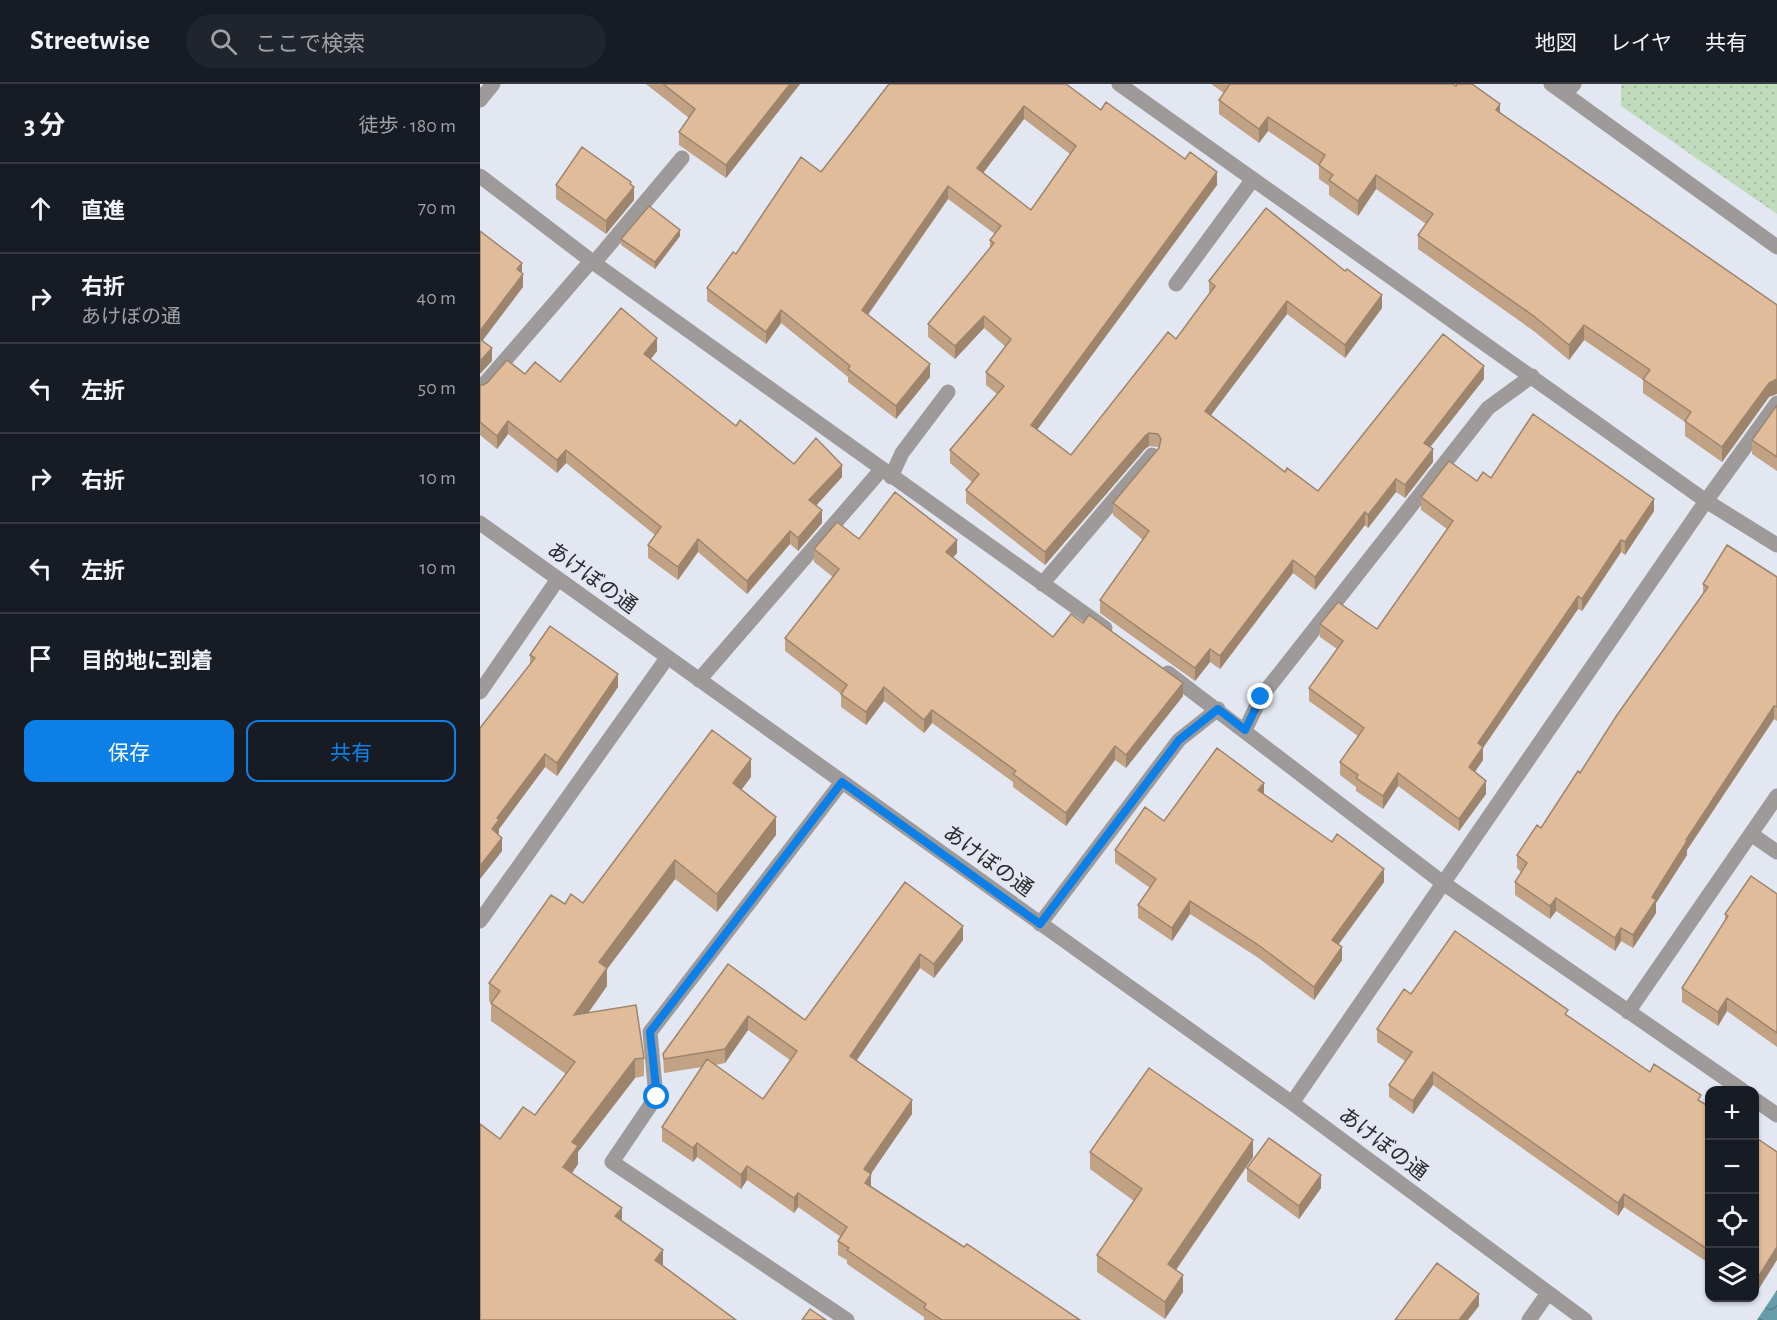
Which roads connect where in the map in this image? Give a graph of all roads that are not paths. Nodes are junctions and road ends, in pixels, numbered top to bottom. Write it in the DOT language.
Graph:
graph roads {
  1 [pos="493,84"];
  2 [pos="1119,84"];
  3 [pos="1551,84"];
  4 [pos="1570,89"];
  5 [pos="480,100"];
  6 [pos="682,158"];
  7 [pos="480,176"];
  8 [pos="1253,179"];
  9 [pos="1777,247"];
  10 [pos="592,262"];
  11 [pos="1176,284"];
  12 [pos="1532,376"];
  13 [pos="480,389"];
  14 [pos="948,392"];
  15 [pos="1777,403"];
  16 [pos="1152,455"];
  17 [pos="886,473"];
  18 [pos="1706,501"];
  19 [pos="480,523"];
  20 [pos="1777,545"];
  21 [pos="558,579"];
  22 [pos="1042,584"];
  23 [pos="1116,636"];
  24 [pos="667,658"];
  25 [pos="1154,663"];
  26 [pos="699,680"];
  27 [pos="480,692"];
  28 [pos="1218,709"];
  29 [pos="1245,730"];
  30 [pos="842,782"];
  31 [pos="1777,796"];
  32 [pos="1751,834"];
  33 [pos="1777,852"];
  34 [pos="1443,883"];
  35 [pos="480,921"];
  36 [pos="1040,924"];
  37 [pos="1628,1012"];
  38 [pos="1736,1086"];
  39 [pos="1292,1103"];
  40 [pos="1759,1103"];
  41 [pos="1777,1115"];
  42 [pos="1548,1293"];
  43 [pos="847,1320"];
  44 [pos="1529,1320"];
  45 [pos="1585,1320"];
  1 -- 5 [label="street"];
  2 -- 8 [label="street"];
  3 -- 4 [label="street"];
  4 -- 9 [label="street"];
  6 -- 10 [label="street"];
  7 -- 10 [label="street"];
  8 -- 11 [label="street"];
  8 -- 12 [label="street"];
  10 -- 13 [label="street"];
  10 -- 17 [label="street"];
  12 -- 18 [label="street"];
  12 -- 29 [label="street"];
  14 -- 17 [label="street"];
  15 -- 18 [label="street"];
  16 -- 22 [label="street"];
  17 -- 22 [label="street"];
  17 -- 26 [label="street"];
  18 -- 20 [label="street"];
  18 -- 34 [label="street"];
  19 -- 21 [label="street, あけぼの通"];
  21 -- 24 [label="street, あけぼの通"];
  21 -- 27 [label="street"];
  22 -- 23 [label="street"];
  24 -- 26 [label="street, あけぼの通"];
  24 -- 35 [label="street"];
  25 -- 28 [label="street"];
  26 -- 30 [label="street, あけぼの通"];
  28 -- 29 [label="street"];
  28 -- 36 [label="street"];
  29 -- 34 [label="street"];
  30 -- 36 [label="street, あけぼの通"];
  30 -- 43 [label="street"];
  31 -- 32 [label="street"];
  32 -- 33 [label="street"];
  32 -- 37 [label="street"];
  34 -- 37 [label="street"];
  34 -- 39 [label="street"];
  36 -- 39 [label="street, あけぼの通"];
  37 -- 38 [label="street"];
  39 -- 42 [label="street, あけぼの通"];
  40 -- 41 [label="street"];
  42 -- 44 [label="street"];
  42 -- 45 [label="street, あけぼの通"];
}
